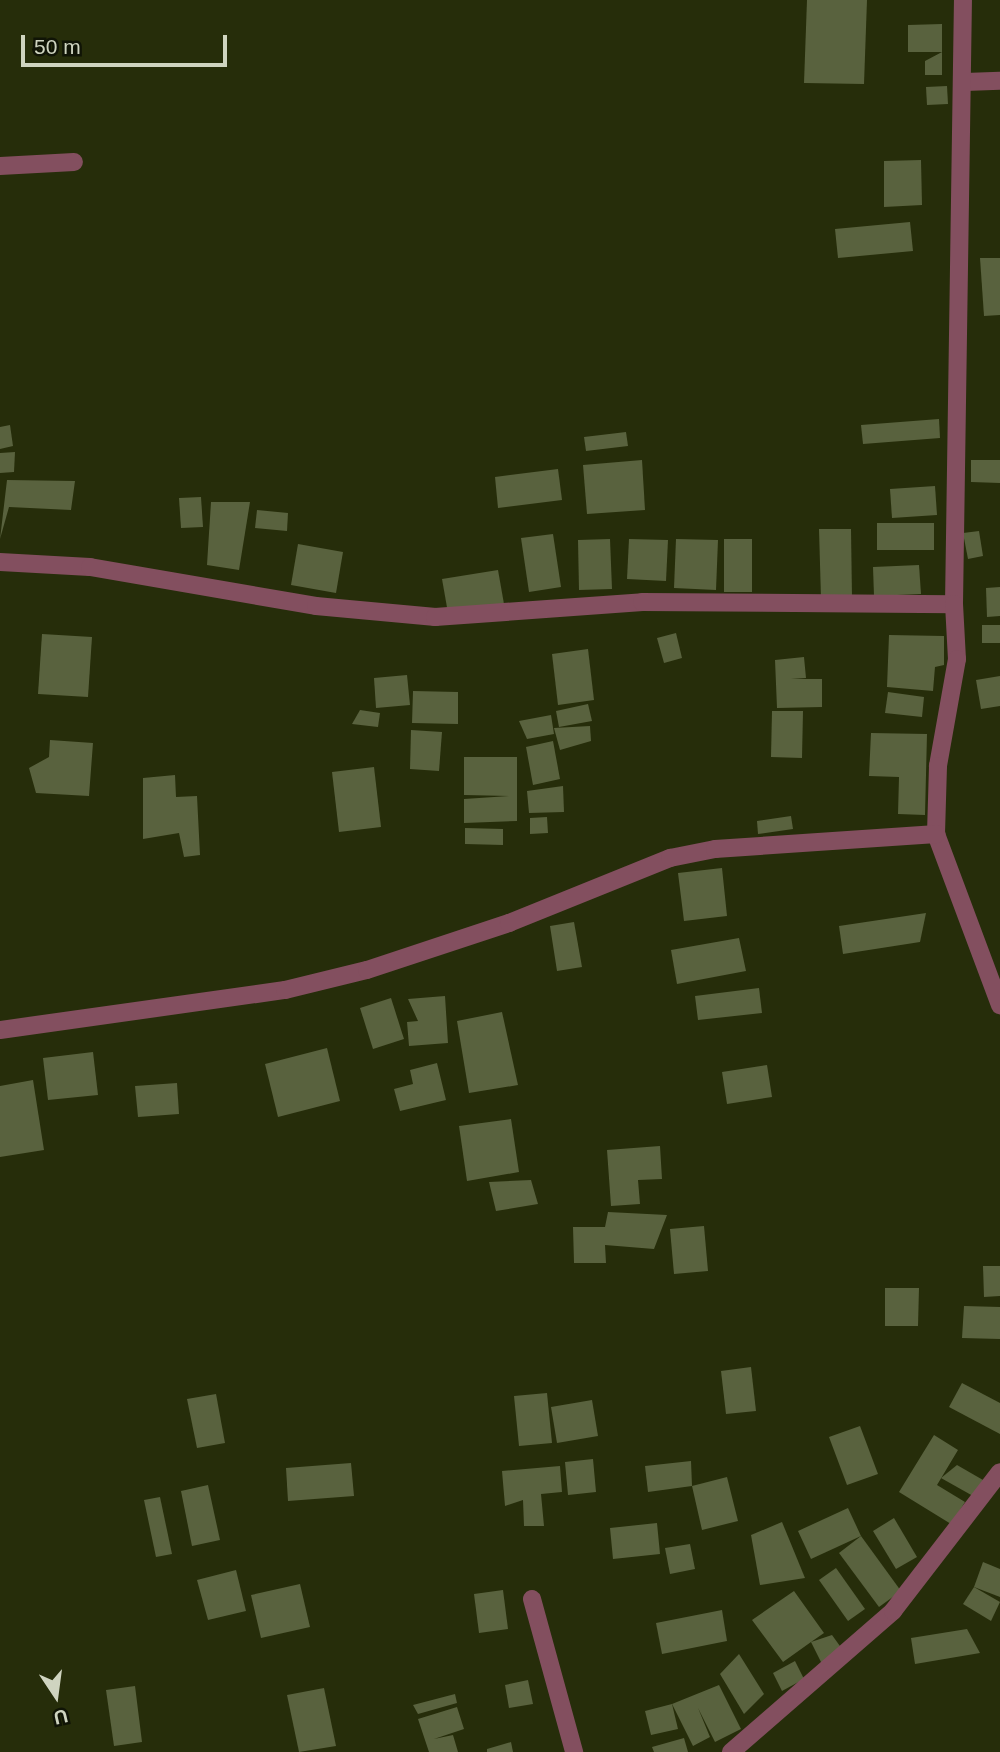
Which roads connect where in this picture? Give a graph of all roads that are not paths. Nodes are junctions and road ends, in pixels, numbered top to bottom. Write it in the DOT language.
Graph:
graph roads {
  1 [pos="963,0"];
  2 [pos="1000,81"];
  3 [pos="965,82"];
  4 [pos="74,162"];
  5 [pos="0,166"];
  6 [pos="0,562"];
  7 [pos="954,604"];
  8 [pos="936,834"];
  9 [pos="1000,1005"];
  10 [pos="0,1030"];
  11 [pos="1000,1472"];
  12 [pos="532,1599"];
  13 [pos="574,1752"];
  14 [pos="731,1752"];
  1 -- 3 [label="street"];
  2 -- 3 [label="street"];
  3 -- 7 [label="street"];
  4 -- 5 [label="street"];
  6 -- 7 [label="street"];
  7 -- 8 [label="street"];
  8 -- 9 [label="street"];
  8 -- 10 [label="street"];
  11 -- 14 [label="street"];
  12 -- 13 [label="street"];
}
